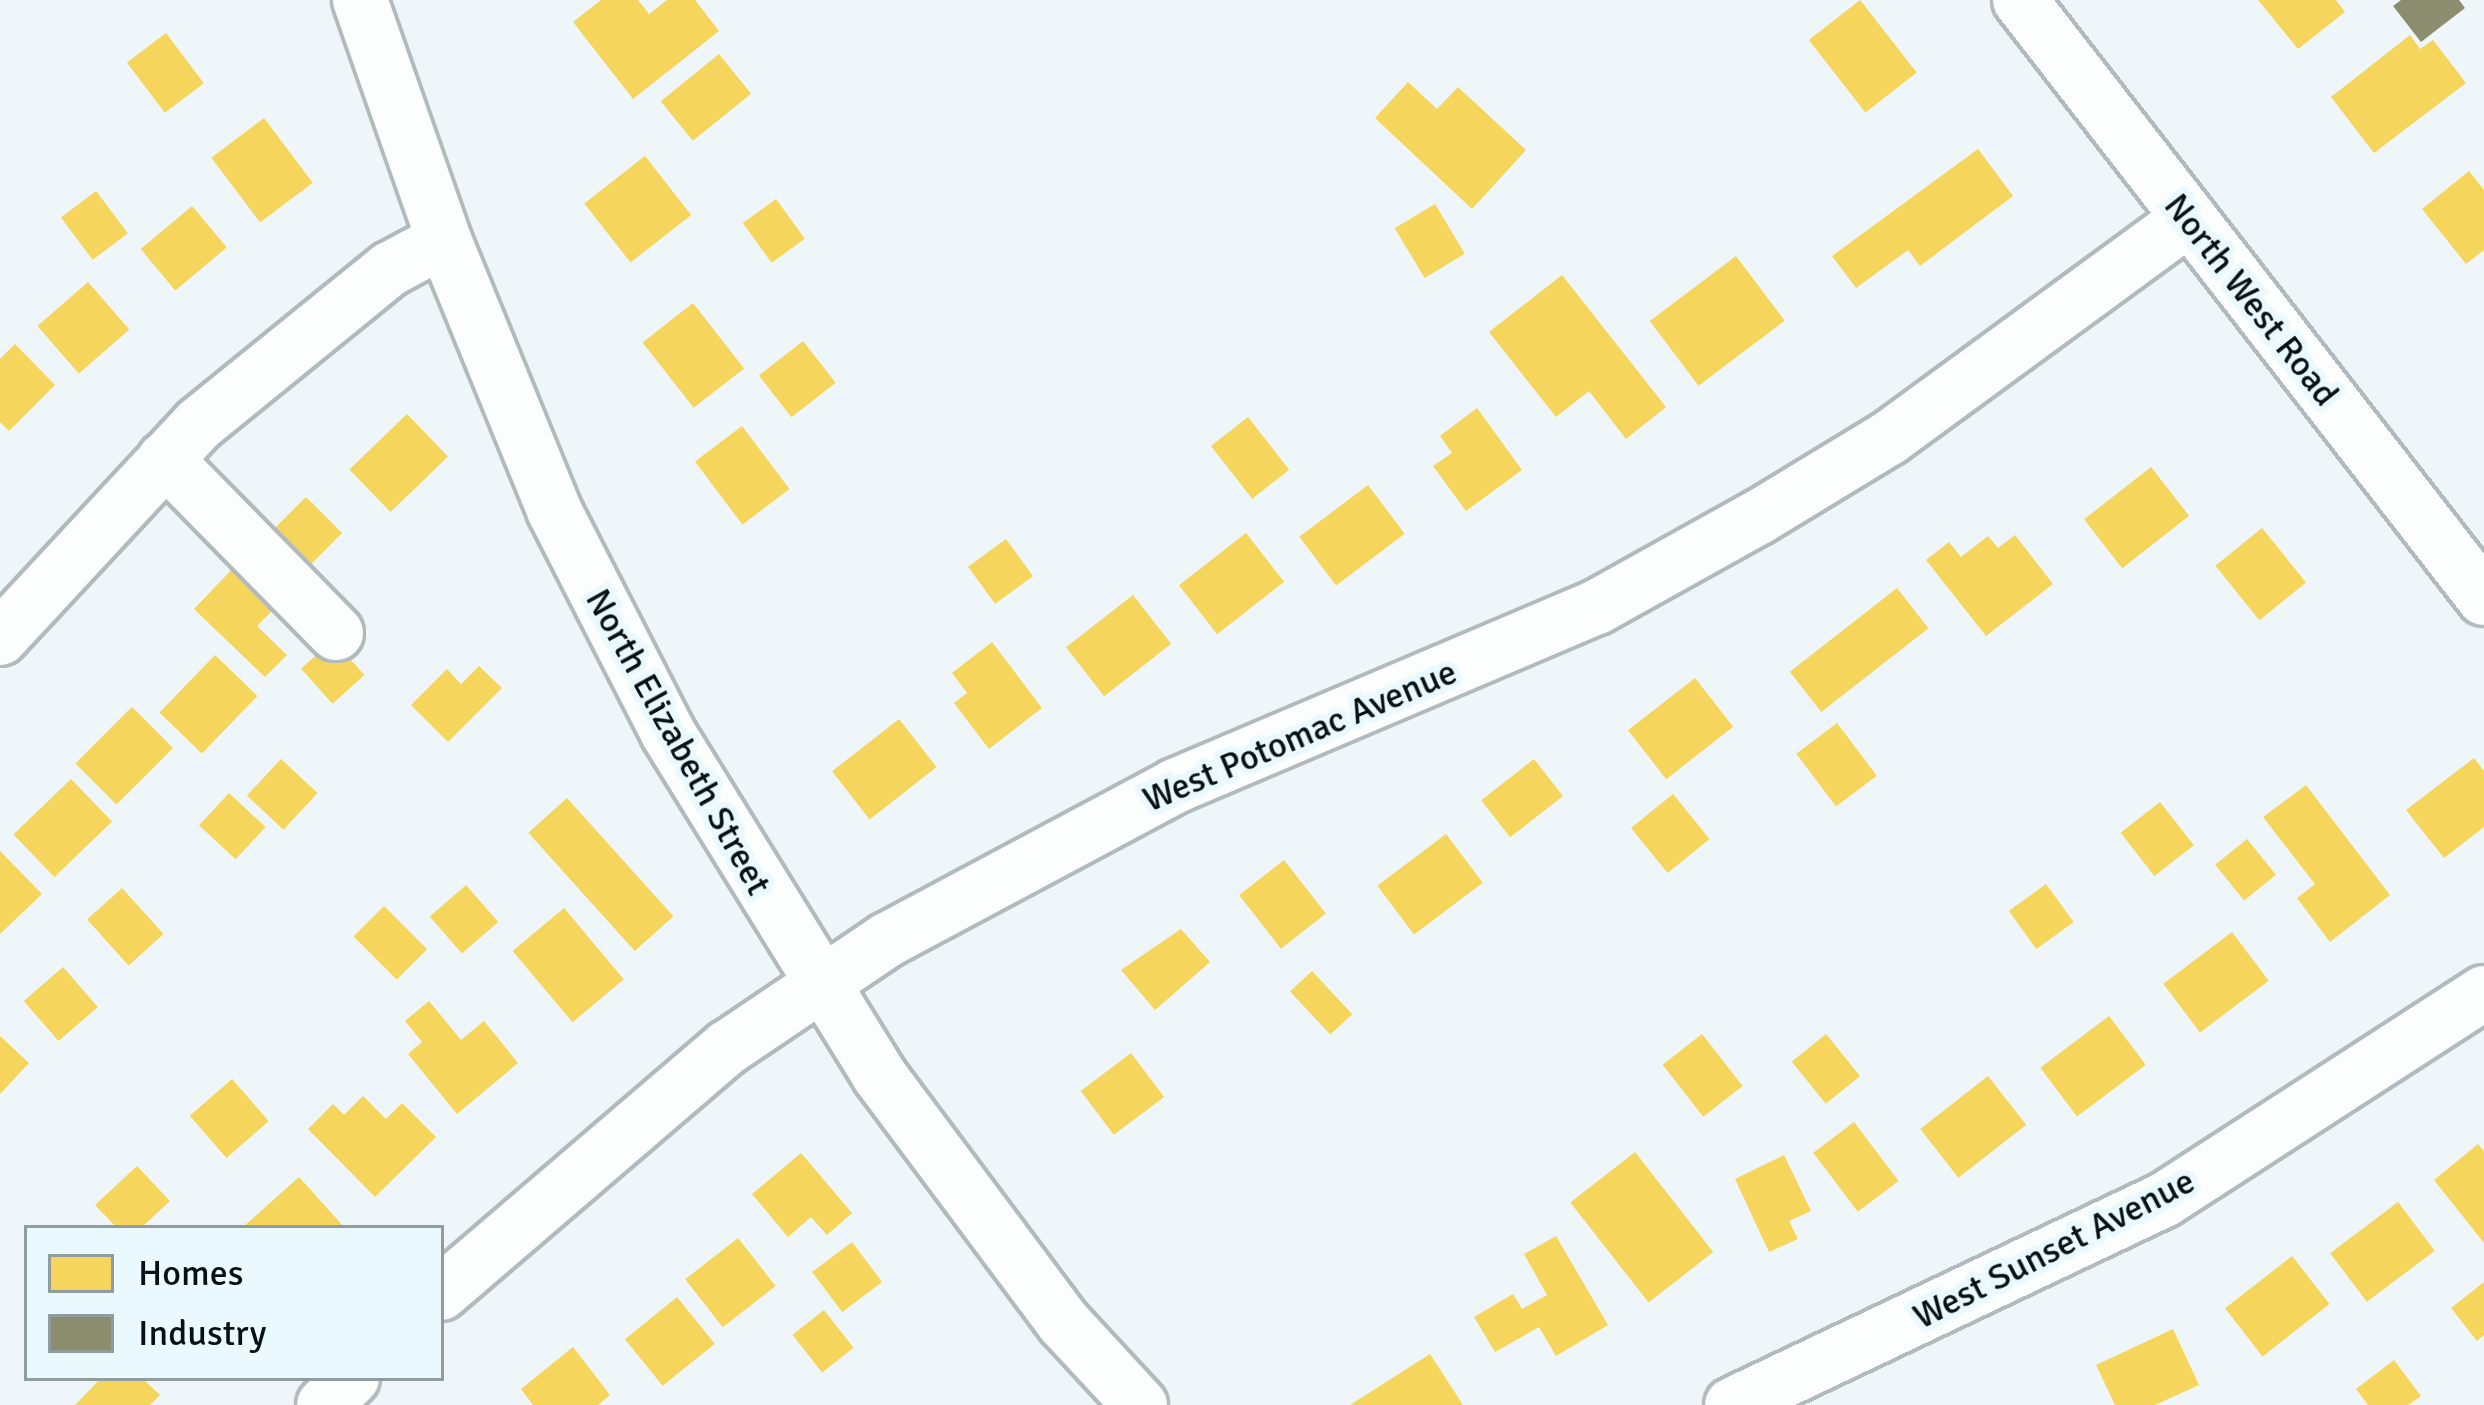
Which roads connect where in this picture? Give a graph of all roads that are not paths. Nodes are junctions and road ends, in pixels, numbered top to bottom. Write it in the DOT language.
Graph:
graph roads {
  1 [pos="360,0"];
  2 [pos="2020,0"];
  3 [pos="2188,219"];
  4 [pos="444,240"];
  5 [pos="165,459"];
  6 [pos="2484,598"];
  7 [pos="336,633"];
  8 [pos="0,638"];
  9 [pos="820,985"];
  10 [pos="2484,993"];
  11 [pos="444,1290"];
  12 [pos="349,1381"];
  13 [pos="324,1405"];
  14 [pos="1140,1405"];
  15 [pos="1732,1405"];
  1 -- 4 [label="street, North Elizabeth Street"];
  2 -- 3 [label="street, North West Road"];
  3 -- 6 [label="street, North West Road"];
  3 -- 9 [label="street, West Potomac Avenue"];
  4 -- 5 [label="street"];
  4 -- 9 [label="street, North Elizabeth Street"];
  5 -- 7 [label="street"];
  5 -- 8 [label="street"];
  9 -- 11 [label="street, West Potomac Avenue"];
  9 -- 14 [label="street, North Elizabeth Street"];
  10 -- 15 [label="street, West Sunset Avenue"];
  12 -- 13 [label="street"];
}
